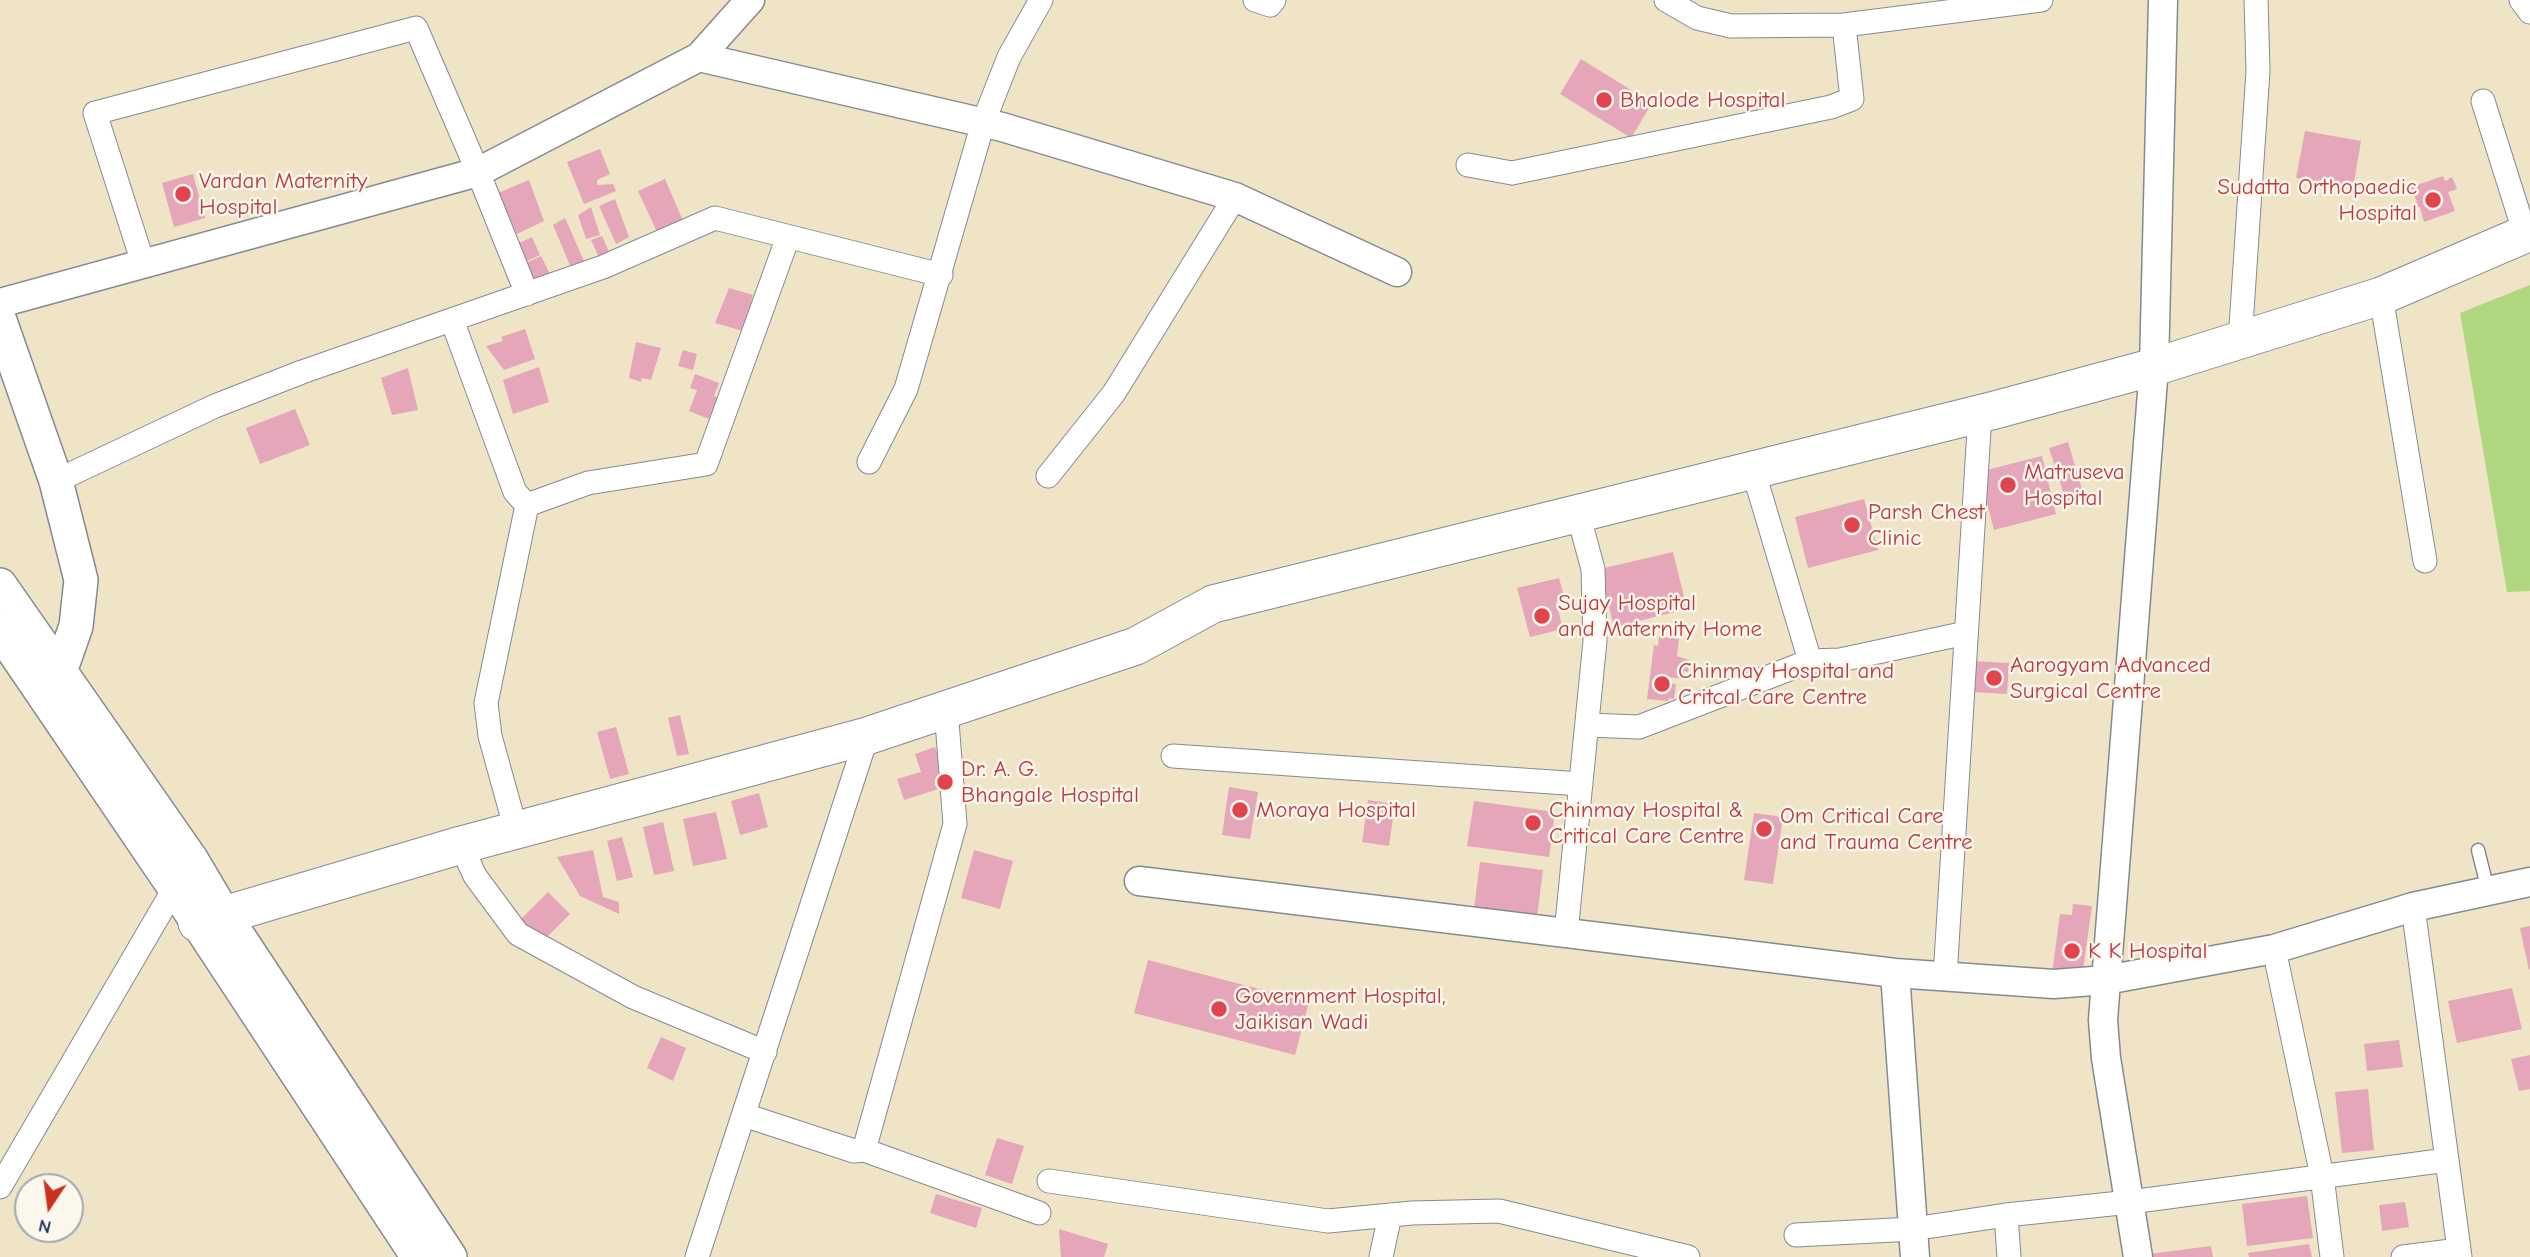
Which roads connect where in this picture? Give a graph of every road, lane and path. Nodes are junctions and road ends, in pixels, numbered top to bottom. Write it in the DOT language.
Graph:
graph roads {
  1 [pos="750,0"];
  2 [pos="1041,0"];
  3 [pos="1255,0"];
  4 [pos="1274,0"];
  5 [pos="1666,0"];
  6 [pos="2041,0"];
  7 [pos="2163,0"];
  8 [pos="2256,0"];
  9 [pos="2521,0"];
  10 [pos="2530,12"];
  11 [pos="1844,24"];
  12 [pos="699,57"];
  13 [pos="2483,101"];
  14 [pos="984,123"];
  15 [pos="1468,164"];
  16 [pos="478,172"];
  17 [pos="1235,197"];
  18 [pos="2528,233"];
  19 [pos="788,237"];
  20 [pos="143,263"];
  21 [pos="1397,272"];
  22 [pos="941,275"];
  23 [pos="527,295"];
  24 [pos="2381,296"];
  25 [pos="0,303"];
  26 [pos="452,320"];
  27 [pos="0,321"];
  28 [pos="2240,341"];
  29 [pos="2154,368"];
  30 [pos="1980,414"];
  31 [pos="869,462"];
  32 [pos="1753,470"];
  33 [pos="1048,476"];
  34 [pos="56,481"];
  35 [pos="527,505"];
  36 [pos="1578,514"];
  37 [pos="2425,561"];
  38 [pos="0,585"];
  39 [pos="0,631"];
  40 [pos="1966,633"];
  41 [pos="1810,661"];
  42 [pos="50,677"];
  43 [pos="946,709"];
  44 [pos="1587,725"];
  45 [pos="867,736"];
  46 [pos="1172,756"];
  47 [pos="1581,784"];
  48 [pos="516,830"];
  49 [pos="461,845"];
  50 [pos="2478,850"];
  51 [pos="191,859"];
  52 [pos="1139,881"];
  53 [pos="2530,882"];
  54 [pos="174,887"];
  55 [pos="2488,890"];
  56 [pos="2413,907"];
  57 [pos="210,918"];
  58 [pos="1566,933"];
  59 [pos="2274,949"];
  60 [pos="1895,973"];
  61 [pos="1945,977"];
  62 [pos="2106,980"];
  63 [pos="765,1052"];
  64 [pos="744,1115"];
  65 [pos="864,1150"];
  66 [pos="2447,1160"];
  67 [pos="2322,1176"];
  68 [pos="1049,1181"];
  69 [pos="0,1187"];
  70 [pos="2130,1202"];
  71 [pos="1039,1213"];
  72 [pos="1390,1215"];
  73 [pos="2006,1215"];
  74 [pos="1796,1235"];
  75 [pos="1914,1243"];
  76 [pos="2460,1254"];
  77 [pos="418,1257"];
  78 [pos="450,1257"];
  79 [pos="697,1257"];
  80 [pos="1381,1257"];
  81 [pos="1688,1257"];
  82 [pos="2009,1257"];
  83 [pos="2137,1257"];
  84 [pos="2332,1257"];
  85 [pos="2403,1257"];
  1 -- 12 [label="street"];
  2 -- 14 [label="street"];
  3 -- 4 [label="street"];
  5 -- 11 [label="street"];
  6 -- 11 [label="street"];
  7 -- 29 [label="street"];
  8 -- 28 [label="street"];
  9 -- 10 [label="street"];
  11 -- 15 [label="street"];
  12 -- 14 [label="street"];
  12 -- 16 [label="street"];
  13 -- 18 [label="street"];
  14 -- 17 [label="street"];
  14 -- 22 [label="street"];
  16 -- 20 [label="street"];
  16 -- 20 [label="street"];
  16 -- 23 [label="street"];
  17 -- 21 [label="street"];
  17 -- 33 [label="street"];
  18 -- 24 [label="main road"];
  19 -- 22 [label="street"];
  19 -- 23 [label="street"];
  19 -- 35 [label="street"];
  20 -- 25 [label="street"];
  22 -- 31 [label="street"];
  23 -- 26 [label="street"];
  24 -- 28 [label="main road"];
  24 -- 37 [label="street"];
  26 -- 34 [label="street"];
  26 -- 35 [label="street"];
  27 -- 34 [label="main road"];
  28 -- 29 [label="main road"];
  29 -- 30 [label="main road"];
  29 -- 62 [label="street"];
  30 -- 32 [label="main road"];
  30 -- 40 [label="street"];
  32 -- 36 [label="main road"];
  32 -- 41 [label="street"];
  34 -- 42 [label="main road"];
  35 -- 48 [label="street"];
  36 -- 43 [label="main road"];
  36 -- 44 [label="street"];
  38 -- 42 [label="main road"];
  39 -- 42 [label="main road"];
  40 -- 41 [label="street"];
  40 -- 61 [label="street"];
  41 -- 44 [label="street"];
  42 -- 51 [label="main road"];
  42 -- 54 [label="main road"];
  43 -- 45 [label="main road"];
  43 -- 65 [label="street"];
  44 -- 47 [label="street"];
  45 -- 48 [label="main road"];
  45 -- 63 [label="street"];
  46 -- 47 [label="street"];
  47 -- 58 [label="street"];
  48 -- 49 [label="main road"];
  49 -- 57 [label="main road"];
  49 -- 63 [label="street"];
  50 -- 55 [label="lane"];
  51 -- 54 [label="street"];
  51 -- 57 [label="main road"];
  52 -- 58 [label="street"];
  53 -- 55 [label="street"];
  54 -- 57 [label="main road"];
  54 -- 69 [label="street"];
  55 -- 56 [label="street"];
  56 -- 59 [label="street"];
  56 -- 66 [label="street"];
  57 -- 77 [label="main road"];
  57 -- 78 [label="main road"];
  58 -- 60 [label="street"];
  59 -- 62 [label="street"];
  59 -- 67 [label="street"];
  60 -- 61 [label="street"];
  60 -- 75 [label="street"];
  61 -- 62 [label="street"];
  62 -- 70 [label="street"];
  63 -- 64 [label="street"];
  64 -- 65 [label="street"];
  64 -- 79 [label="street"];
  65 -- 71 [label="street"];
  66 -- 67 [label="street"];
  66 -- 76 [label="street"];
  67 -- 70 [label="street"];
  67 -- 84 [label="street"];
  68 -- 72 [label="street"];
  70 -- 73 [label="street"];
  70 -- 83 [label="street"];
  72 -- 80 [label="street"];
  72 -- 81 [label="street"];
  73 -- 75 [label="street"];
  73 -- 82 [label="street"];
  74 -- 75 [label="street"];
  76 -- 85 [label="street"];
}
